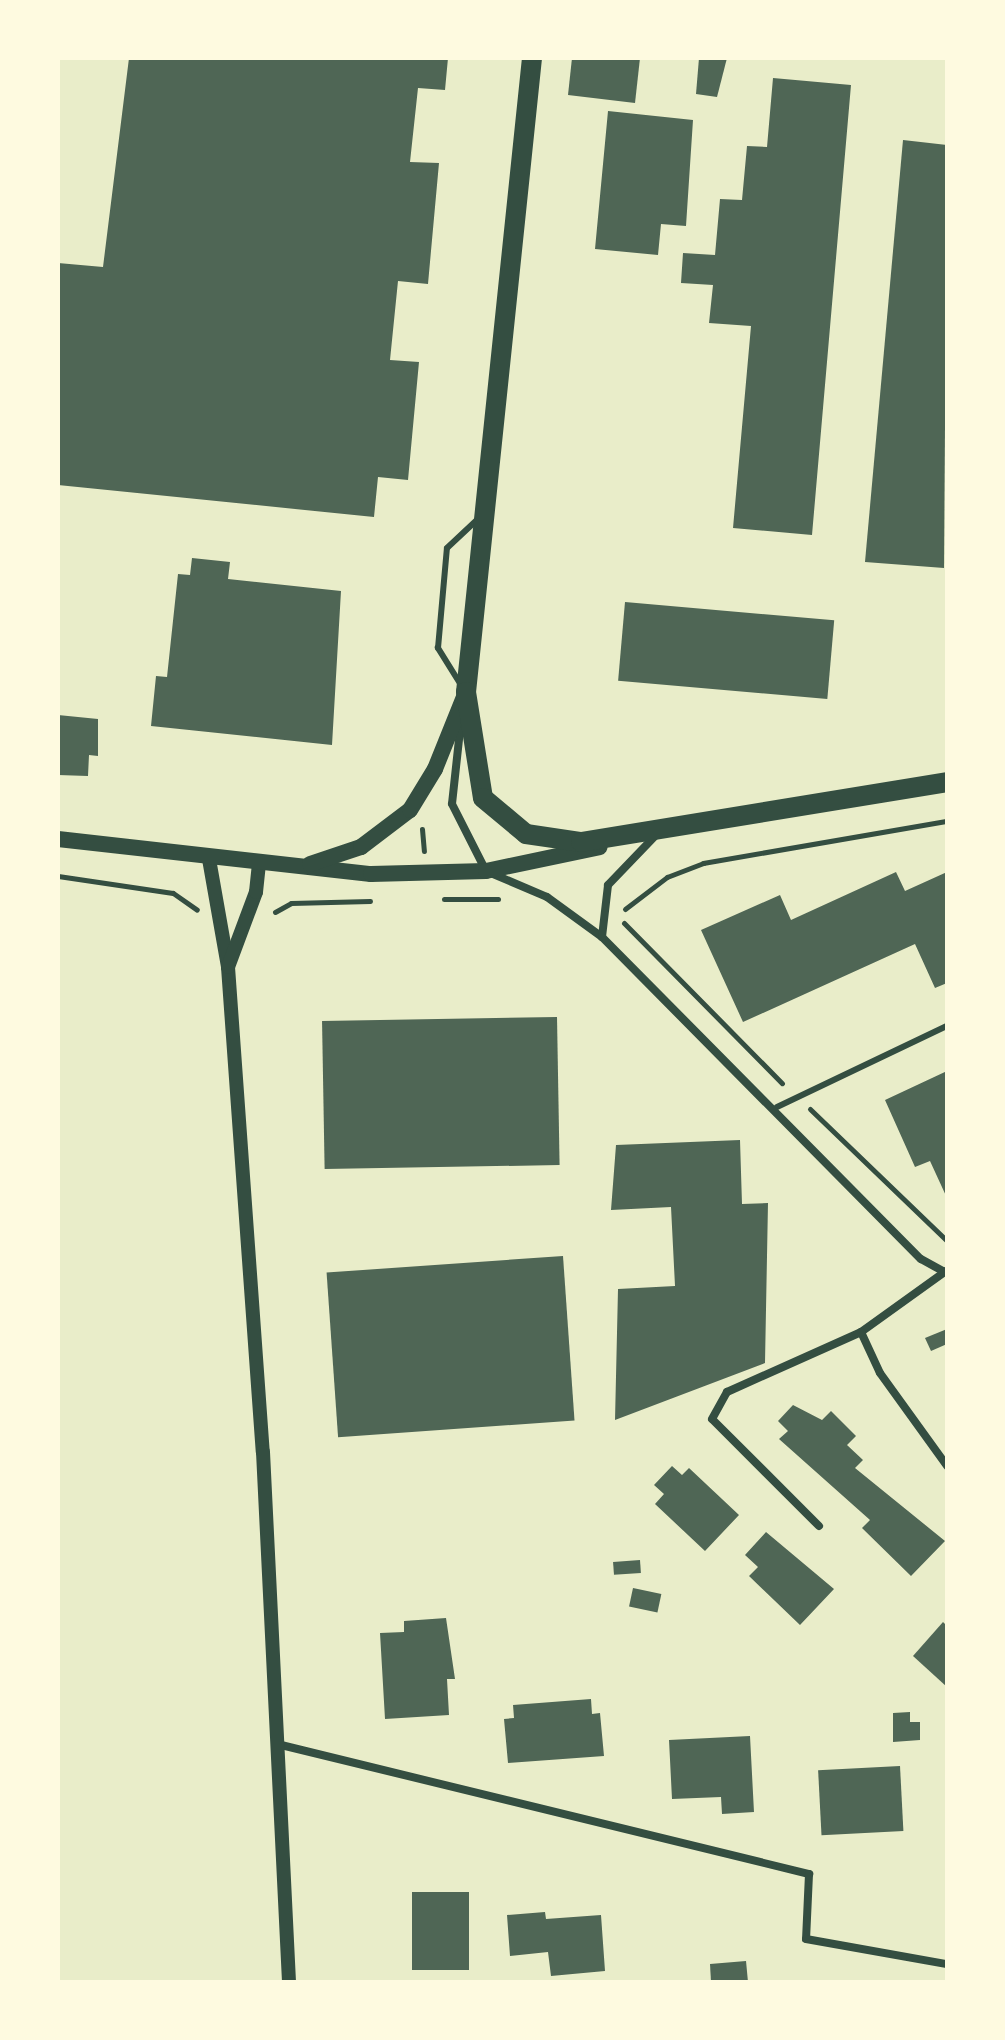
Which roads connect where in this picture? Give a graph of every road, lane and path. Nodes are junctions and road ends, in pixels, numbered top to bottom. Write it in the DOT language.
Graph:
graph roads {
  1 [pos="532,58"];
  2 [pos="485,512"];
  3 [pos="466,692"];
  4 [pos="947,782"];
  5 [pos="947,821"];
  6 [pos="422,824"];
  7 [pos="660,831"];
  8 [pos="58,839"];
  9 [pos="425,854"];
  10 [pos="209,859"];
  11 [pos="259,863"];
  12 [pos="305,866"];
  13 [pos="486,871"];
  14 [pos="58,876"];
  15 [pos="505,899"];
  16 [pos="426,900"];
  17 [pos="305,902"];
  18 [pos="199,910"];
  19 [pos="263,915"];
  20 [pos="602,937"];
  21 [pos="228,967"];
  22 [pos="947,1026"];
  23 [pos="790,1091"];
  24 [pos="777,1107"];
  25 [pos="814,1113"];
  26 [pos="947,1241"];
  27 [pos="946,1272"];
  28 [pos="861,1332"];
  29 [pos="947,1466"];
  30 [pos="819,1526"];
  31 [pos="277,1744"];
  32 [pos="947,1964"];
  33 [pos="289,1982"];
  1 -- 2 [label="main road"];
  2 -- 3 [label="main road"];
  2 -- 3 [label="lane"];
  3 -- 7 [label="main road"];
  3 -- 12 [label="main road"];
  3 -- 13 [label="street"];
  4 -- 7 [label="main road"];
  5 -- 23 [label="path"];
  6 -- 9 [label="path"];
  7 -- 13 [label="main road"];
  7 -- 20 [label="street"];
  8 -- 10 [label="main road"];
  10 -- 11 [label="main road"];
  10 -- 21 [label="street"];
  11 -- 12 [label="main road"];
  11 -- 21 [label="street"];
  12 -- 13 [label="main road"];
  13 -- 20 [label="street"];
  14 -- 18 [label="path"];
  15 -- 16 [label="path"];
  17 -- 19 [label="path"];
  20 -- 24 [label="street"];
  21 -- 31 [label="street"];
  22 -- 24 [label="lane"];
  24 -- 27 [label="street"];
  25 -- 26 [label="path"];
  27 -- 28 [label="street"];
  28 -- 29 [label="street"];
  28 -- 30 [label="street"];
  31 -- 32 [label="street"];
  31 -- 33 [label="street"];
}
